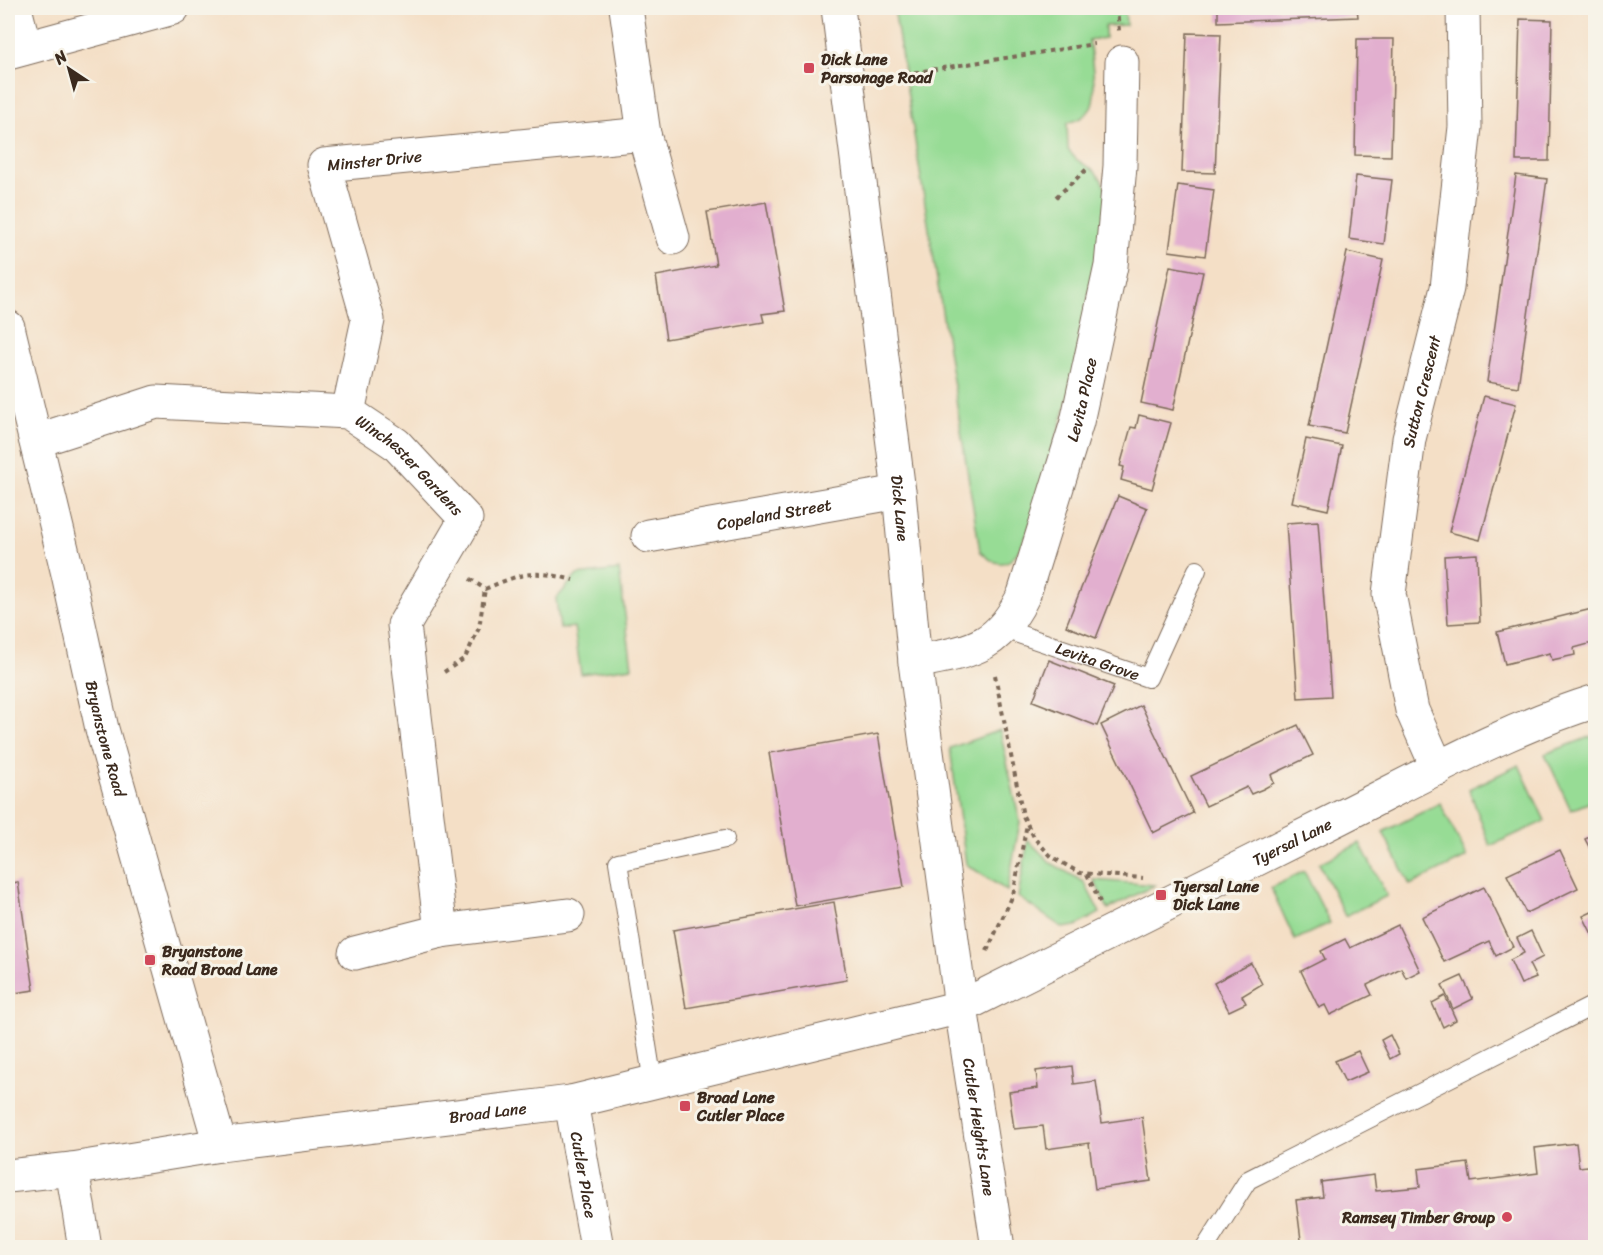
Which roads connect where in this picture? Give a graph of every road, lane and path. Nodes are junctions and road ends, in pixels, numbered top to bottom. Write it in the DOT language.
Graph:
graph roads {
  1 [pos="15,8"];
  2 [pos="173,8"];
  3 [pos="626,8"];
  4 [pos="838,8"];
  5 [pos="1463,8"];
  6 [pos="16,50"];
  7 [pos="1109,53"];
  8 [pos="849,83"];
  9 [pos="644,134"];
  10 [pos="672,238"];
  11 [pos="8,327"];
  12 [pos="348,412"];
  13 [pos="36,441"];
  14 [pos="899,492"];
  15 [pos="648,536"];
  16 [pos="441,561"];
  17 [pos="1197,570"];
  18 [pos="573,580"];
  19 [pos="485,589"];
  20 [pos="996,635"];
  21 [pos="915,662"];
  22 [pos="411,687"];
  23 [pos="1596,701"];
  24 [pos="1437,769"];
  25 [pos="1027,824"];
  26 [pos="724,839"];
  27 [pos="1174,901"];
  28 [pos="568,915"];
  29 [pos="441,931"];
  30 [pos="355,953"];
  31 [pos="985,956"];
  32 [pos="1596,1004"];
  33 [pos="961,1007"];
  34 [pos="653,1083"];
  35 [pos="571,1102"];
  36 [pos="220,1145"];
  37 [pos="72,1169"];
  38 [pos="8,1176"];
  39 [pos="85,1248"];
  40 [pos="597,1248"];
  41 [pos="998,1248"];
  42 [pos="1205,1248"];
  1 -- 6 [label="street"];
  2 -- 6 [label="street"];
  3 -- 9 [label="street"];
  4 -- 8 [label="street, Dick Lane"];
  5 -- 24 [label="street, Sutton Crescent"];
  7 -- 8 [label="path"];
  7 -- 20 [label="street, Levita Place"];
  8 -- 14 [label="street, Dick Lane"];
  9 -- 10 [label="street"];
  9 -- 12 [label="street, Minster Drive"];
  11 -- 13 [label="street, Bryanstone Road"];
  12 -- 13 [label="street, Winchester Gardens"];
  12 -- 16 [label="street, Winchester Gardens"];
  13 -- 36 [label="street, Bryanstone Road"];
  14 -- 15 [label="street, Copeland Street"];
  14 -- 21 [label="street, Dick Lane"];
  16 -- 19 [label="path"];
  16 -- 22 [label="street, Winchester Gardens"];
  17 -- 20 [label="lane, Levita Grove"];
  18 -- 19 [label="path"];
  19 -- 22 [label="path"];
  20 -- 21 [label="street"];
  20 -- 25 [label="path"];
  21 -- 33 [label="street, Dick Lane"];
  22 -- 29 [label="street, Winchester Gardens"];
  23 -- 24 [label="street, Tyersal Lane"];
  24 -- 27 [label="street, Tyersal Lane"];
  25 -- 27 [label="path"];
  25 -- 31 [label="path"];
  26 -- 34 [label="lane"];
  27 -- 33 [label="street, Tyersal Lane"];
  28 -- 29 [label="street"];
  29 -- 30 [label="street"];
  32 -- 42 [label="lane"];
  33 -- 34 [label="street, Broad Lane"];
  33 -- 41 [label="street, Cutler Heights Lane"];
  34 -- 35 [label="street, Broad Lane"];
  35 -- 36 [label="street, Broad Lane"];
  35 -- 40 [label="street, Cutler Place"];
  36 -- 37 [label="street, Broad Lane"];
  37 -- 38 [label="street, Broad Lane"];
  37 -- 39 [label="street"];
}
